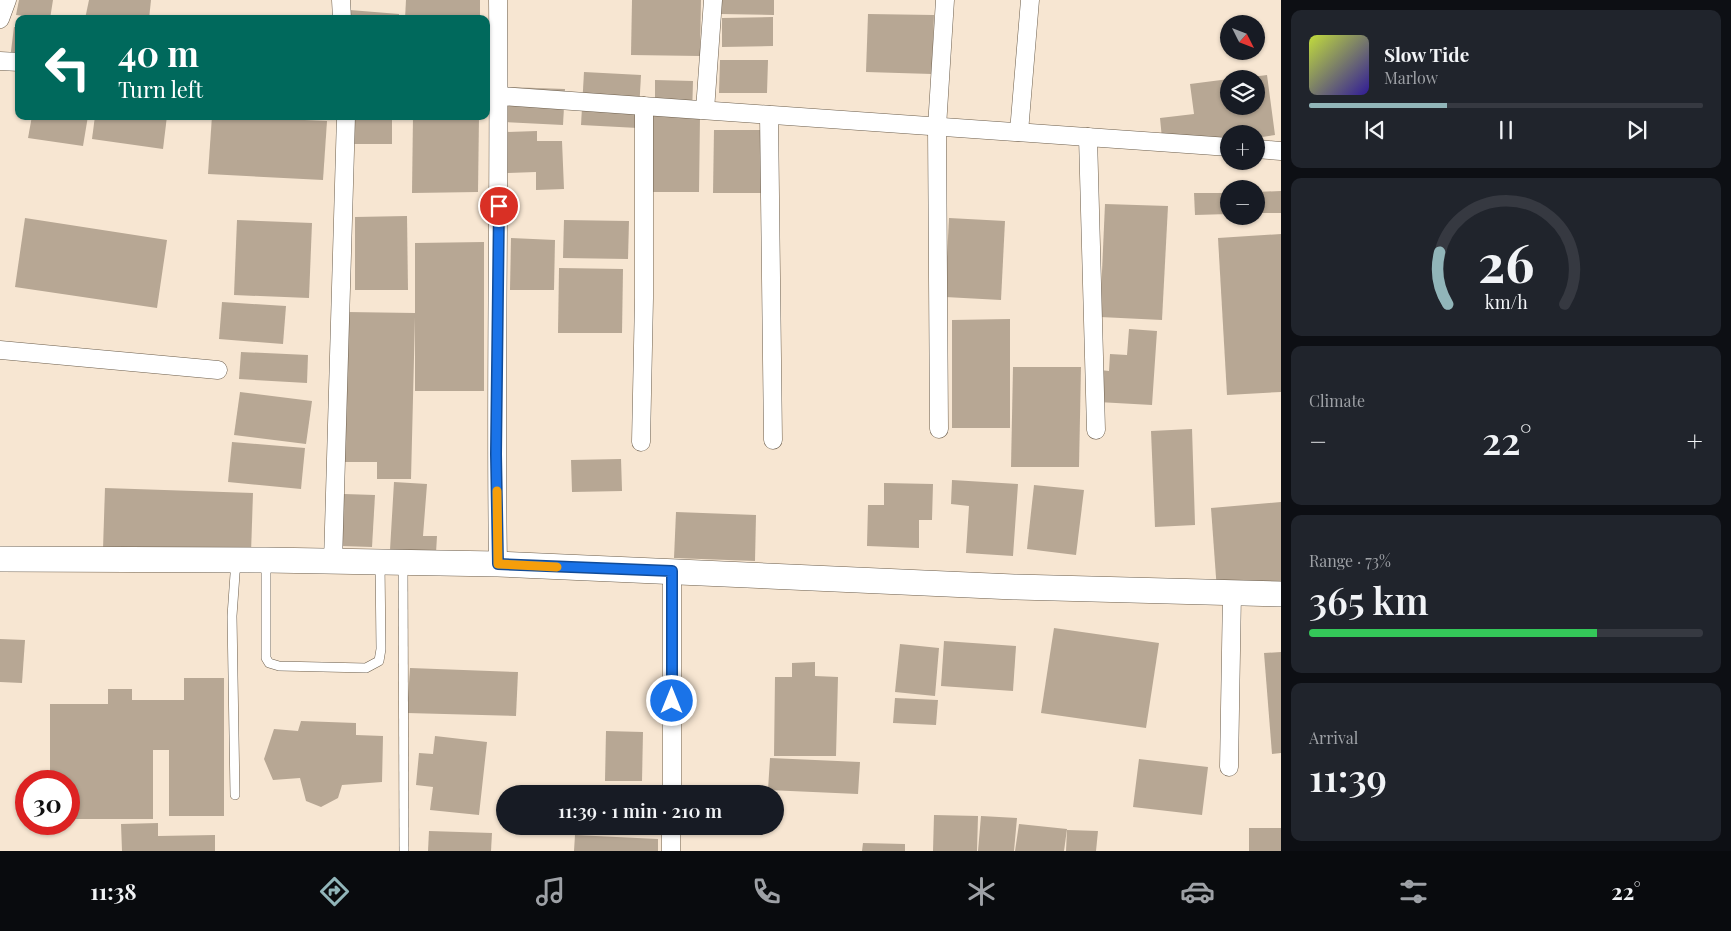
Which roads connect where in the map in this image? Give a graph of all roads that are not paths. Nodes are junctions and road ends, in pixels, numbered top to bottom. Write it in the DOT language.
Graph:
graph roads {
  1 [pos="6,0"];
  2 [pos="341,0"];
  3 [pos="498,0"];
  4 [pos="713,0"];
  5 [pos="945,0"];
  6 [pos="1030,0"];
  7 [pos="342,15"];
  8 [pos="0,20"];
  9 [pos="0,61"];
  10 [pos="15,62"];
  11 [pos="493,95"];
  12 [pos="644,106"];
  13 [pos="705,110"];
  14 [pos="769,115"];
  15 [pos="346,120"];
  16 [pos="938,127"];
  17 [pos="1019,132"];
  18 [pos="1088,137"];
  19 [pos="1220,146"];
  20 [pos="1265,150"];
  21 [pos="1281,151"];
  22 [pos="0,350"];
  23 [pos="218,370"];
  24 [pos="939,429"];
  25 [pos="1096,430"];
  26 [pos="773,440"];
  27 [pos="641,442"];
  28 [pos="0,559"];
  29 [pos="236,560"];
  30 [pos="266,560"];
  31 [pos="333,562"];
  32 [pos="392,563"];
  33 [pos="498,564"];
  34 [pos="672,571"];
  35 [pos="1232,592"];
  36 [pos="1281,594"];
  37 [pos="1229,767"];
  38 [pos="672,785"];
  39 [pos="235,795"];
  40 [pos="672,835"];
  41 [pos="404,851"];
  42 [pos="671,851"];
  1 -- 8 [label="street"];
  2 -- 7 [label="street"];
  3 -- 11 [label="street"];
  4 -- 13 [label="street"];
  5 -- 16 [label="street"];
  6 -- 17 [label="street"];
  9 -- 10 [label="street"];
  11 -- 12 [label="street"];
  11 -- 33 [label="street"];
  12 -- 13 [label="street"];
  12 -- 27 [label="street"];
  13 -- 14 [label="street"];
  14 -- 16 [label="street"];
  14 -- 26 [label="street"];
  15 -- 31 [label="street"];
  16 -- 17 [label="street"];
  16 -- 24 [label="street"];
  17 -- 18 [label="street"];
  18 -- 19 [label="street"];
  18 -- 25 [label="street"];
  20 -- 21 [label="street"];
  22 -- 23 [label="street"];
  28 -- 29 [label="street"];
  29 -- 30 [label="street"];
  29 -- 39 [label="lane"];
  30 -- 31 [label="street"];
  30 -- 32 [label="lane"];
  31 -- 32 [label="street"];
  32 -- 33 [label="street"];
  32 -- 41 [label="lane"];
  33 -- 34 [label="street"];
  34 -- 35 [label="street"];
  34 -- 38 [label="street"];
  35 -- 36 [label="street"];
  35 -- 37 [label="street"];
  40 -- 42 [label="street"];
}
